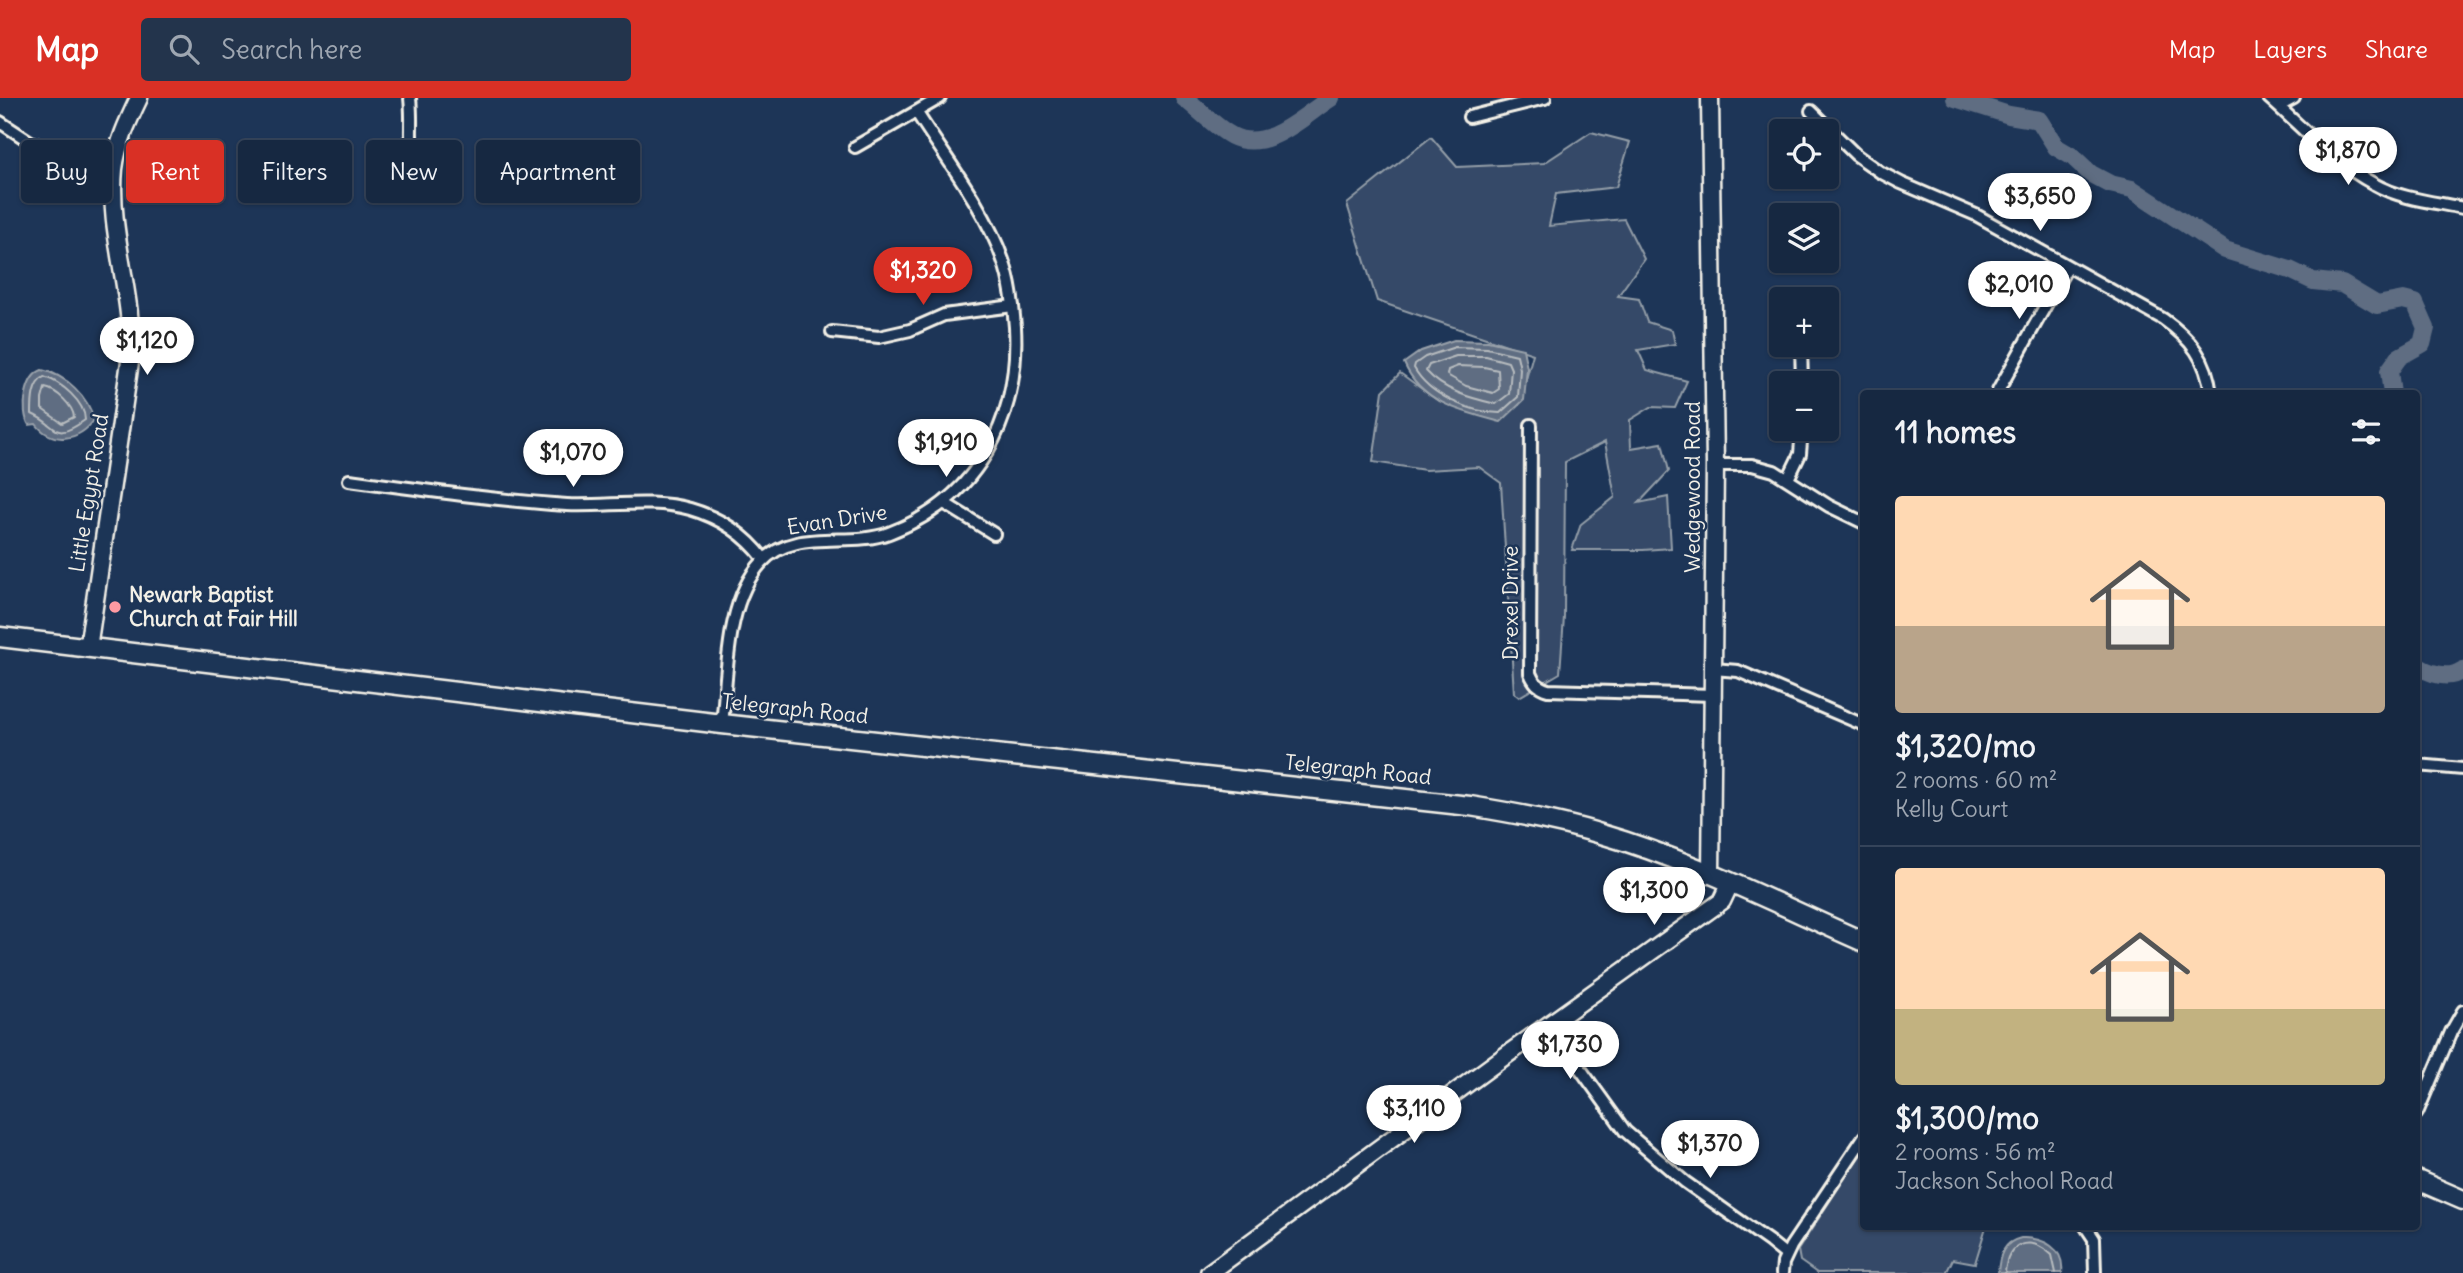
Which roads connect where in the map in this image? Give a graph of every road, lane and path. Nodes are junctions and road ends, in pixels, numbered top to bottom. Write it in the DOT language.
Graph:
graph roads {
  1 [pos="139,98"];
  2 [pos="410,98"];
  3 [pos="940,98"];
  4 [pos="1545,98"];
  5 [pos="1710,98"];
  6 [pos="2269,98"];
  7 [pos="2294,98"];
  8 [pos="2278,106"];
  9 [pos="1811,111"];
  10 [pos="917,113"];
  11 [pos="1469,117"];
  12 [pos="0,122"];
  13 [pos="411,140"];
  14 [pos="855,147"];
  15 [pos="114,167"];
  16 [pos="2463,208"];
  17 [pos="2067,267"];
  18 [pos="1013,306"];
  19 [pos="832,332"];
  20 [pos="1999,390"];
  21 [pos="2210,390"];
  22 [pos="1531,425"];
  23 [pos="1801,441"];
  24 [pos="1715,466"];
  25 [pos="349,480"];
  26 [pos="1788,480"];
  27 [pos="944,503"];
  28 [pos="1860,521"];
  29 [pos="994,534"];
  30 [pos="764,559"];
  31 [pos="0,637"];
  32 [pos="88,648"];
  33 [pos="1713,669"];
  34 [pos="1713,695"];
  35 [pos="1860,722"];
  36 [pos="722,724"];
  37 [pos="2420,765"];
  38 [pos="2463,769"];
  39 [pos="1711,875"];
  40 [pos="1730,884"];
  41 [pos="1860,940"];
  42 [pos="2463,1011"];
  43 [pos="1548,1024"];
  44 [pos="2420,1089"];
  45 [pos="1860,1143"];
  46 [pos="2420,1181"];
  47 [pos="2463,1200"];
  48 [pos="2088,1230"];
  49 [pos="1786,1255"];
  50 [pos="1209,1273"];
  51 [pos="1782,1273"];
  52 [pos="2095,1273"];
  1 -- 15 [label="street, Little Egypt Road"];
  2 -- 13 [label="street"];
  3 -- 10 [label="street"];
  4 -- 11 [label="street"];
  5 -- 24 [label="street, Wedgewood Road"];
  6 -- 8 [label="street"];
  7 -- 8 [label="street"];
  8 -- 16 [label="street"];
  9 -- 17 [label="street"];
  10 -- 14 [label="street"];
  10 -- 18 [label="street, Evan Drive"];
  12 -- 15 [label="street"];
  15 -- 32 [label="street, Little Egypt Road"];
  17 -- 20 [label="street"];
  17 -- 21 [label="street"];
  18 -- 19 [label="street"];
  18 -- 27 [label="street, Evan Drive"];
  22 -- 34 [label="street, Drexel Drive"];
  23 -- 26 [label="street"];
  24 -- 26 [label="street"];
  24 -- 33 [label="street, Wedgewood Road"];
  25 -- 30 [label="street"];
  26 -- 28 [label="street"];
  27 -- 29 [label="street"];
  27 -- 30 [label="street, Evan Drive"];
  30 -- 36 [label="street"];
  31 -- 32 [label="main road, Telegraph Road"];
  32 -- 36 [label="main road, Telegraph Road"];
  33 -- 34 [label="street, Wedgewood Road"];
  33 -- 35 [label="street"];
  34 -- 39 [label="street, Wedgewood Road"];
  36 -- 39 [label="main road, Telegraph Road"];
  37 -- 38 [label="street"];
  39 -- 40 [label="main road, Telegraph Road"];
  40 -- 41 [label="main road, Telegraph Road"];
  40 -- 43 [label="street"];
  42 -- 44 [label="street"];
  43 -- 49 [label="street"];
  43 -- 50 [label="street"];
  45 -- 49 [label="street"];
  46 -- 47 [label="main road"];
  48 -- 52 [label="street"];
  49 -- 51 [label="street"];
}
